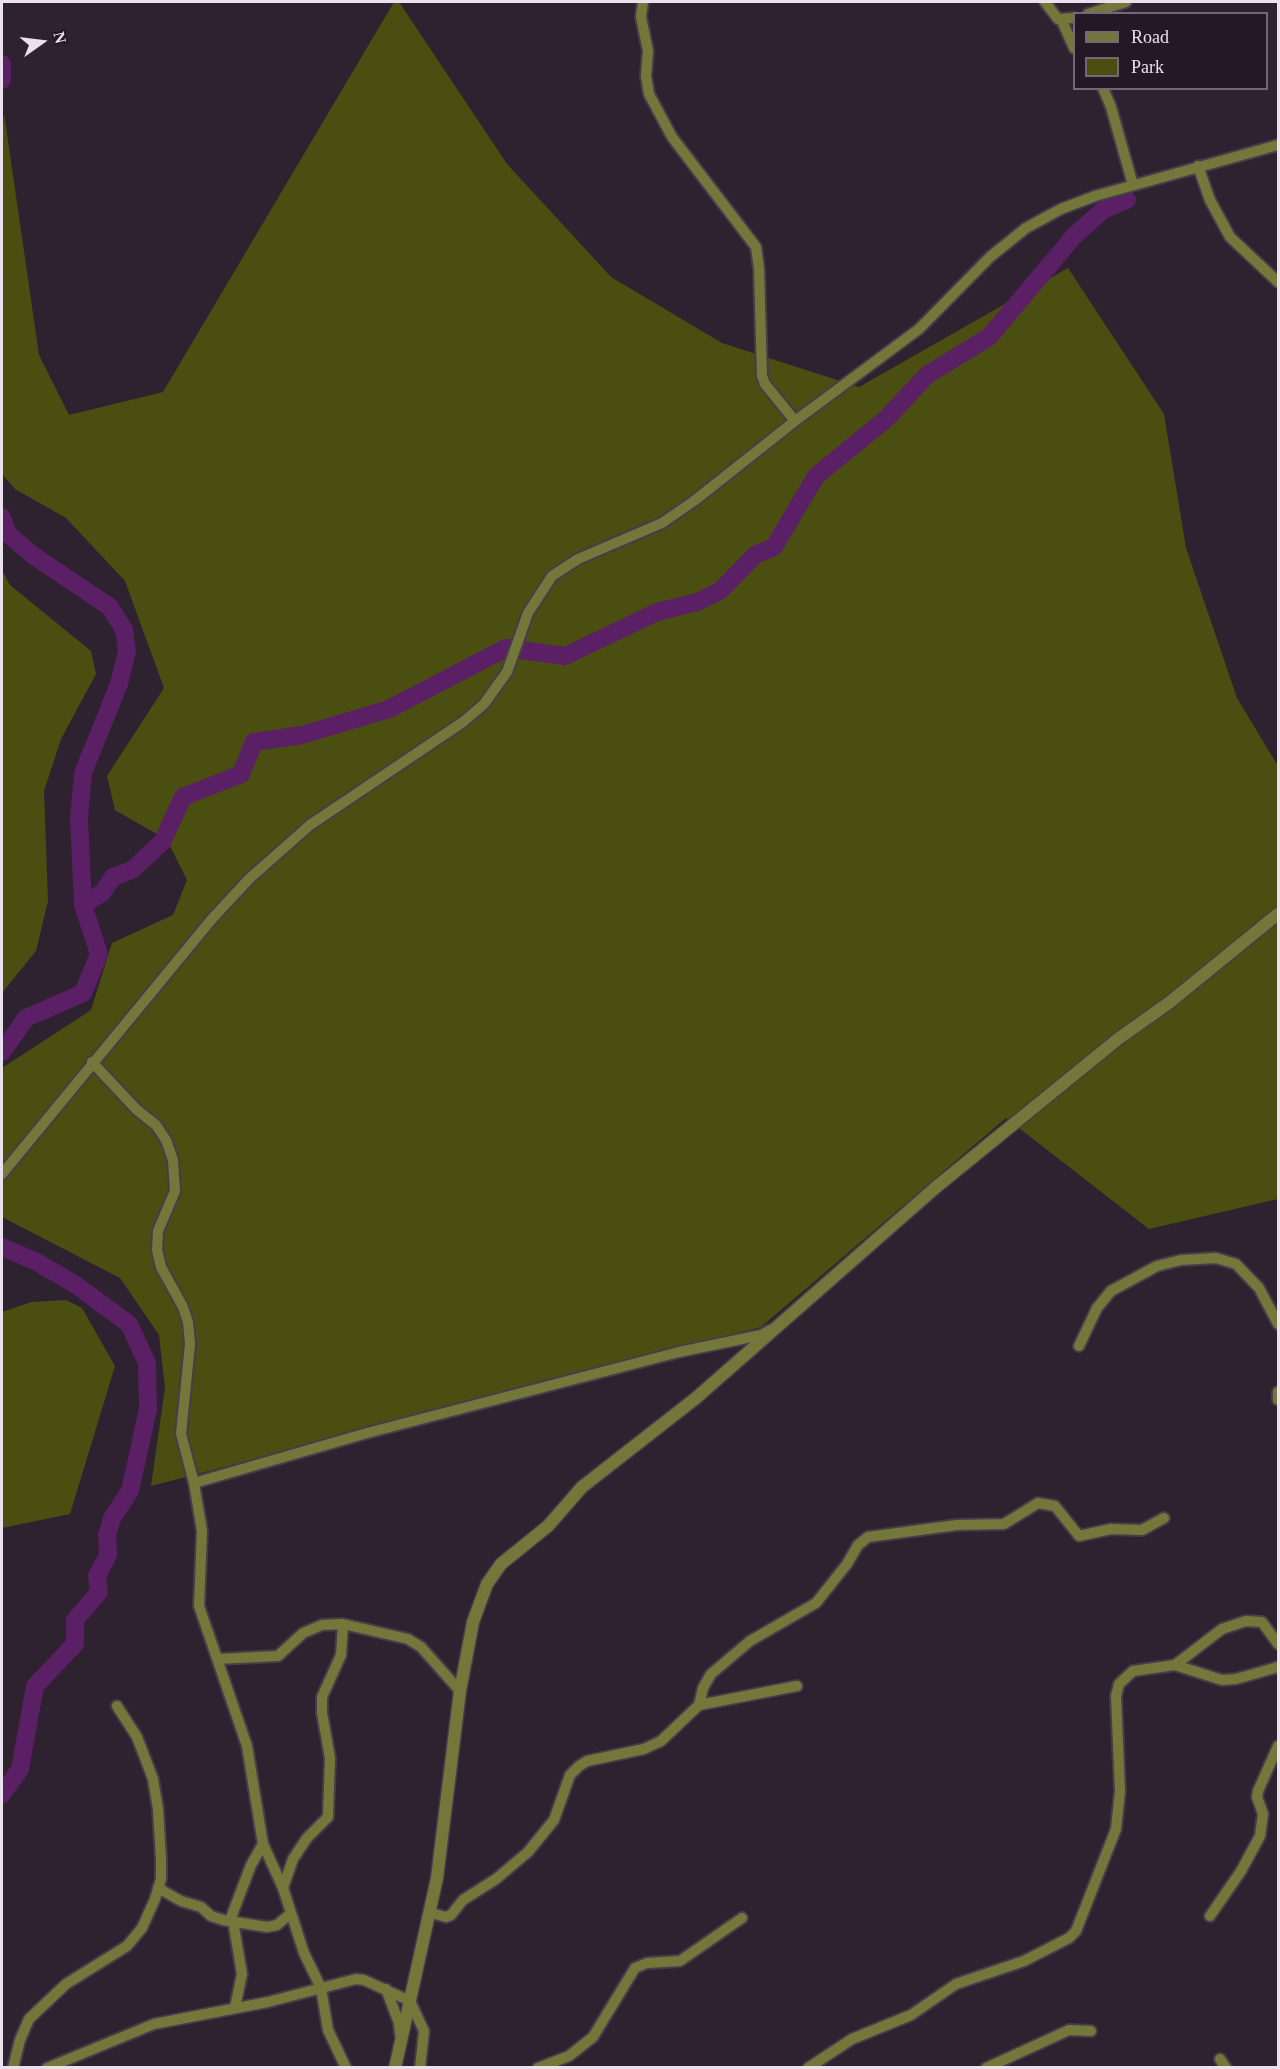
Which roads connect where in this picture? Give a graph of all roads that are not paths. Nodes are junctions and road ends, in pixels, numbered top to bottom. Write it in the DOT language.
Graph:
graph roads {
  1 [pos="643,2"];
  2 [pos="1045,2"];
  3 [pos="1126,2"];
  4 [pos="1094,12"];
  5 [pos="1073,18"];
  6 [pos="1062,21"];
  7 [pos="1073,46"];
  8 [pos="1104,90"];
  9 [pos="1278,145"];
  10 [pos="1198,166"];
  11 [pos="1133,185"];
  12 [pos="1278,282"];
  13 [pos="795,421"];
  14 [pos="1278,914"];
  15 [pos="92,1062"];
  16 [pos="2,1174"];
  17 [pos="1278,1324"];
  18 [pos="772,1329"];
  19 [pos="1079,1346"];
  20 [pos="1278,1392"];
  21 [pos="1278,1400"];
  22 [pos="194,1483"];
  23 [pos="1164,1518"];
  24 [pos="343,1624"];
  25 [pos="1278,1644"];
  26 [pos="218,1659"];
  27 [pos="1175,1665"];
  28 [pos="1278,1667"];
  29 [pos="797,1686"];
  30 [pos="460,1691"];
  31 [pos="699,1705"];
  32 [pos="117,1706"];
  33 [pos="1278,1746"];
  34 [pos="263,1844"];
  35 [pos="158,1888"];
  36 [pos="283,1888"];
  37 [pos="431,1913"];
  38 [pos="290,1914"];
  39 [pos="1210,1916"];
  40 [pos="742,1918"];
  41 [pos="231,1922"];
  42 [pos="321,1988"];
  43 [pos="386,1989"];
  44 [pos="410,2001"];
  45 [pos="235,2007"];
  46 [pos="1091,2031"];
  47 [pos="13,2067"];
  48 [pos="47,2067"];
  49 [pos="346,2067"];
  50 [pos="393,2067"];
  51 [pos="420,2067"];
  52 [pos="538,2067"];
  53 [pos="808,2067"];
  54 [pos="986,2067"];
  1 -- 13 [label="street"];
  2 -- 6 [label="street"];
  3 -- 4 [label="street"];
  5 -- 6 [label="street"];
  6 -- 7 [label="street"];
  8 -- 11 [label="street"];
  9 -- 10 [label="street"];
  10 -- 11 [label="street"];
  10 -- 12 [label="street"];
  11 -- 13 [label="street"];
  13 -- 15 [label="street"];
  14 -- 18 [label="street"];
  15 -- 16 [label="street"];
  15 -- 22 [label="street"];
  17 -- 19 [label="street"];
  18 -- 22 [label="street"];
  18 -- 30 [label="street"];
  20 -- 21 [label="street"];
  22 -- 26 [label="street"];
  23 -- 31 [label="street"];
  24 -- 26 [label="street"];
  24 -- 30 [label="street"];
  24 -- 36 [label="street"];
  25 -- 27 [label="street"];
  26 -- 34 [label="street"];
  27 -- 28 [label="street"];
  27 -- 53 [label="street"];
  29 -- 31 [label="street"];
  30 -- 37 [label="street"];
  31 -- 37 [label="street"];
  32 -- 35 [label="street"];
  33 -- 39 [label="street"];
  34 -- 36 [label="street"];
  34 -- 41 [label="street"];
  35 -- 41 [label="street"];
  35 -- 47 [label="street"];
  36 -- 38 [label="street"];
  37 -- 44 [label="street"];
  38 -- 41 [label="street"];
  38 -- 42 [label="street"];
  40 -- 52 [label="street"];
  41 -- 45 [label="street"];
  42 -- 43 [label="street"];
  42 -- 45 [label="street"];
  42 -- 49 [label="street"];
  43 -- 44 [label="street"];
  43 -- 50 [label="street"];
  44 -- 50 [label="street"];
  44 -- 51 [label="street"];
  45 -- 48 [label="street"];
  46 -- 54 [label="street"];
}
